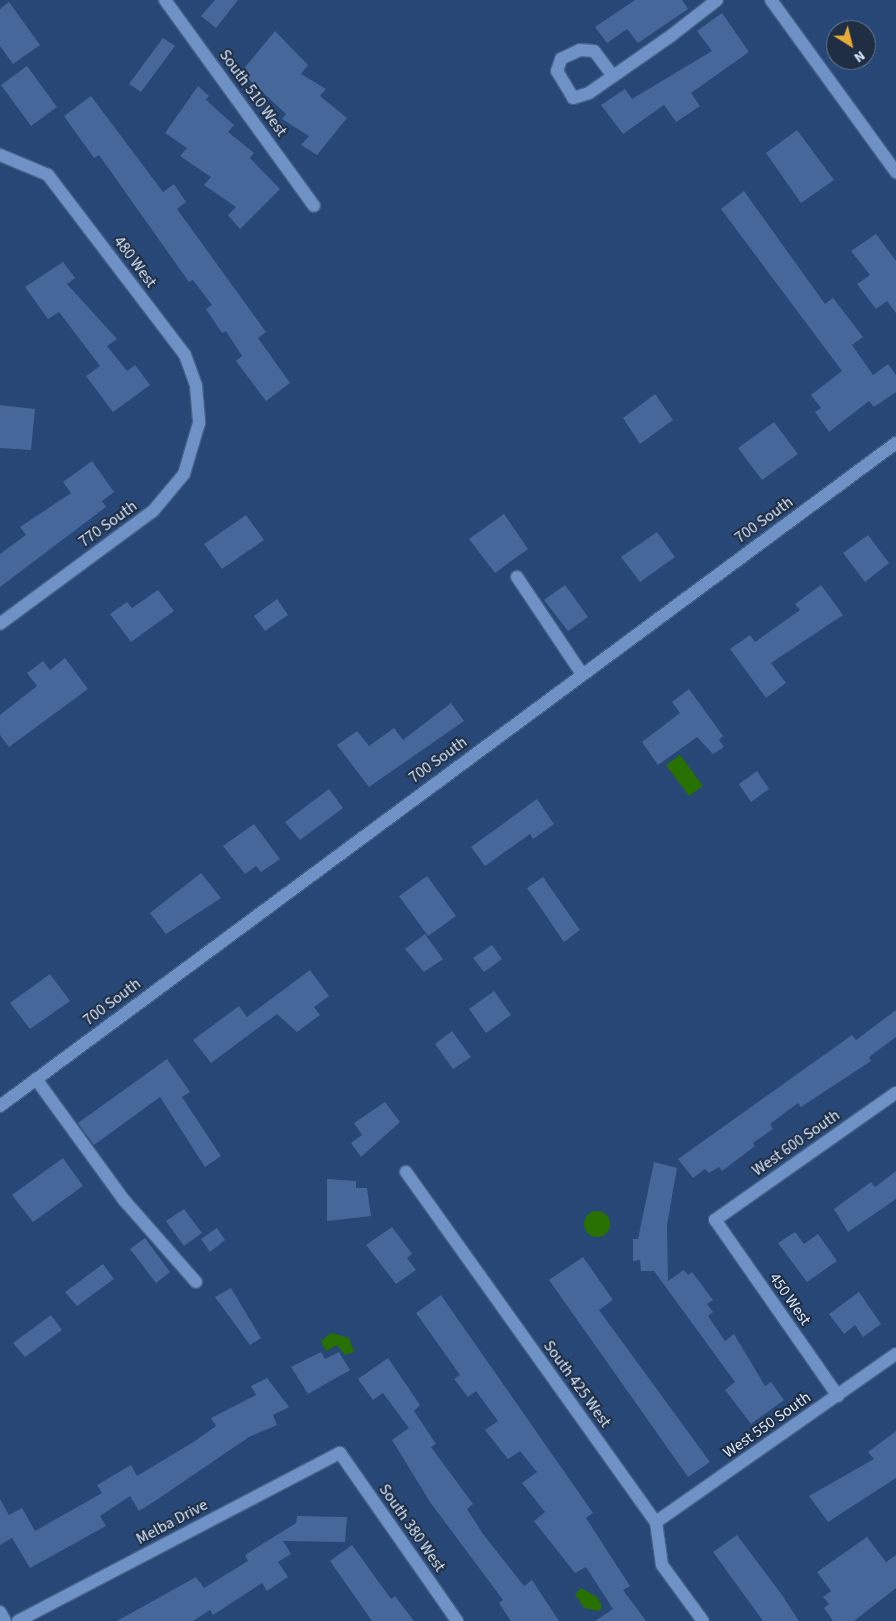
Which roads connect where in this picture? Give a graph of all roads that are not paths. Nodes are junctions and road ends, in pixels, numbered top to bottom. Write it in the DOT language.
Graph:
graph roads {
  1 [pos="165,0"];
  2 [pos="717,0"];
  3 [pos="771,0"];
  4 [pos="613,76"];
  5 [pos="0,155"];
  6 [pos="896,172"];
  7 [pos="314,206"];
  8 [pos="199,423"];
  9 [pos="896,443"];
  10 [pos="517,577"];
  11 [pos="0,624"];
  12 [pos="582,674"];
  13 [pos="36,1079"];
  14 [pos="896,1093"];
  15 [pos="0,1106"];
  16 [pos="406,1172"];
  17 [pos="715,1220"];
  18 [pos="196,1282"];
  19 [pos="896,1354"];
  20 [pos="838,1396"];
  21 [pos="340,1453"];
  22 [pos="656,1522"];
  23 [pos="0,1612"];
  24 [pos="5,1621"];
  25 [pos="18,1621"];
  26 [pos="457,1621"];
  27 [pos="703,1621"];
  1 -- 7 [label="street, South 510 West"];
  2 -- 4 [label="street"];
  3 -- 6 [label="street"];
  4 -- 4 [label="street"];
  5 -- 8 [label="street, 480 West"];
  8 -- 11 [label="street, 770 South"];
  9 -- 12 [label="street, 700 South"];
  10 -- 12 [label="street"];
  12 -- 13 [label="street, 700 South"];
  13 -- 15 [label="street, 700 South"];
  13 -- 18 [label="street"];
  14 -- 17 [label="street, West 600 South"];
  16 -- 22 [label="street, South 425 West"];
  17 -- 20 [label="street, 450 West"];
  19 -- 20 [label="street, West 550 South"];
  20 -- 22 [label="street, West 550 South"];
  21 -- 25 [label="street, Melba Drive"];
  21 -- 26 [label="street, South 380 West"];
  22 -- 27 [label="street, South 425 West"];
  23 -- 24 [label="street"];
}
